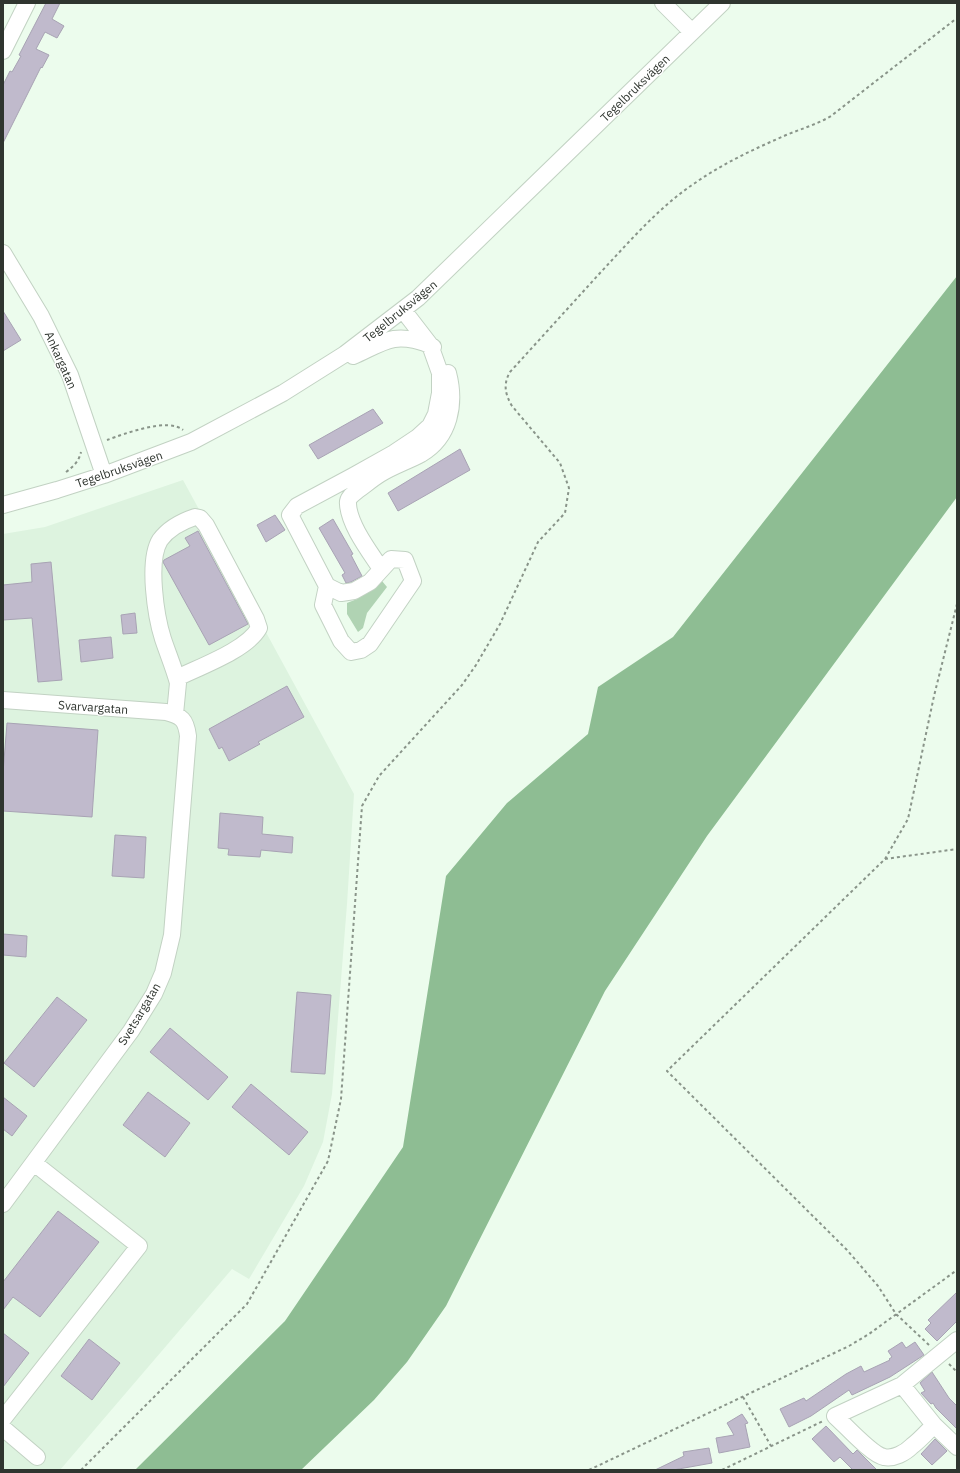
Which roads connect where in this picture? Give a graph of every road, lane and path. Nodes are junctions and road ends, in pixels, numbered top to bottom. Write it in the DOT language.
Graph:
graph roads {
  1 [pos="27,3"];
  2 [pos="663,3"];
  3 [pos="722,3"];
  4 [pos="957,18"];
  5 [pos="692,32"];
  6 [pos="3,51"];
  7 [pos="3,253"];
  8 [pos="403,310"];
  9 [pos="430,345"];
  10 [pos="324,368"];
  11 [pos="104,475"];
  12 [pos="3,505"];
  13 [pos="381,569"];
  14 [pos="328,586"];
  15 [pos="957,604"];
  16 [pos="177,678"];
  17 [pos="3,700"];
  18 [pos="178,716"];
  19 [pos="957,849"];
  20 [pos="885,859"];
  21 [pos="34,1163"];
  22 [pos="3,1204"];
  23 [pos="957,1270"];
  24 [pos="896,1314"];
  25 [pos="957,1340"];
  26 [pos="940,1355"];
  27 [pos="957,1372"];
  28 [pos="902,1385"];
  29 [pos="743,1397"];
  30 [pos="835,1416"];
  31 [pos="3,1419"];
  32 [pos="934,1425"];
  33 [pos="3,1428"];
  34 [pos="771,1446"];
  35 [pos="957,1447"];
  36 [pos="37,1456"];
  37 [pos="81,1470"];
  38 [pos="588,1470"];
  39 [pos="722,1470"];
  1 -- 6 [label="street"];
  2 -- 5 [label="street"];
  3 -- 5 [label="street, Tegelbruksvägen"];
  4 -- 37 [label="path"];
  5 -- 8 [label="street, Tegelbruksvägen"];
  7 -- 11 [label="street, Ankargatan"];
  8 -- 9 [label="street"];
  8 -- 10 [label="street, Tegelbruksvägen"];
  9 -- 10 [label="street"];
  9 -- 13 [label="street"];
  9 -- 14 [label="street"];
  10 -- 11 [label="street, Tegelbruksvägen"];
  11 -- 12 [label="street, Tegelbruksvägen"];
  13 -- 14 [label="street"];
  13 -- 14 [label="street"];
  15 -- 20 [label="path"];
  16 -- 16 [label="street"];
  16 -- 18 [label="street"];
  17 -- 18 [label="street, Svarvargatan"];
  18 -- 21 [label="street, Svetsargatan"];
  19 -- 20 [label="path"];
  20 -- 24 [label="path"];
  21 -- 22 [label="street, Svetsargatan"];
  21 -- 31 [label="street"];
  23 -- 24 [label="path"];
  24 -- 26 [label="path"];
  24 -- 29 [label="path"];
  25 -- 26 [label="street"];
  26 -- 27 [label="path"];
  26 -- 28 [label="street"];
  28 -- 30 [label="street"];
  28 -- 32 [label="street"];
  29 -- 34 [label="path"];
  29 -- 38 [label="path"];
  30 -- 32 [label="street"];
  30 -- 34 [label="path"];
  32 -- 35 [label="street"];
  33 -- 36 [label="street"];
  34 -- 39 [label="path"];
}
